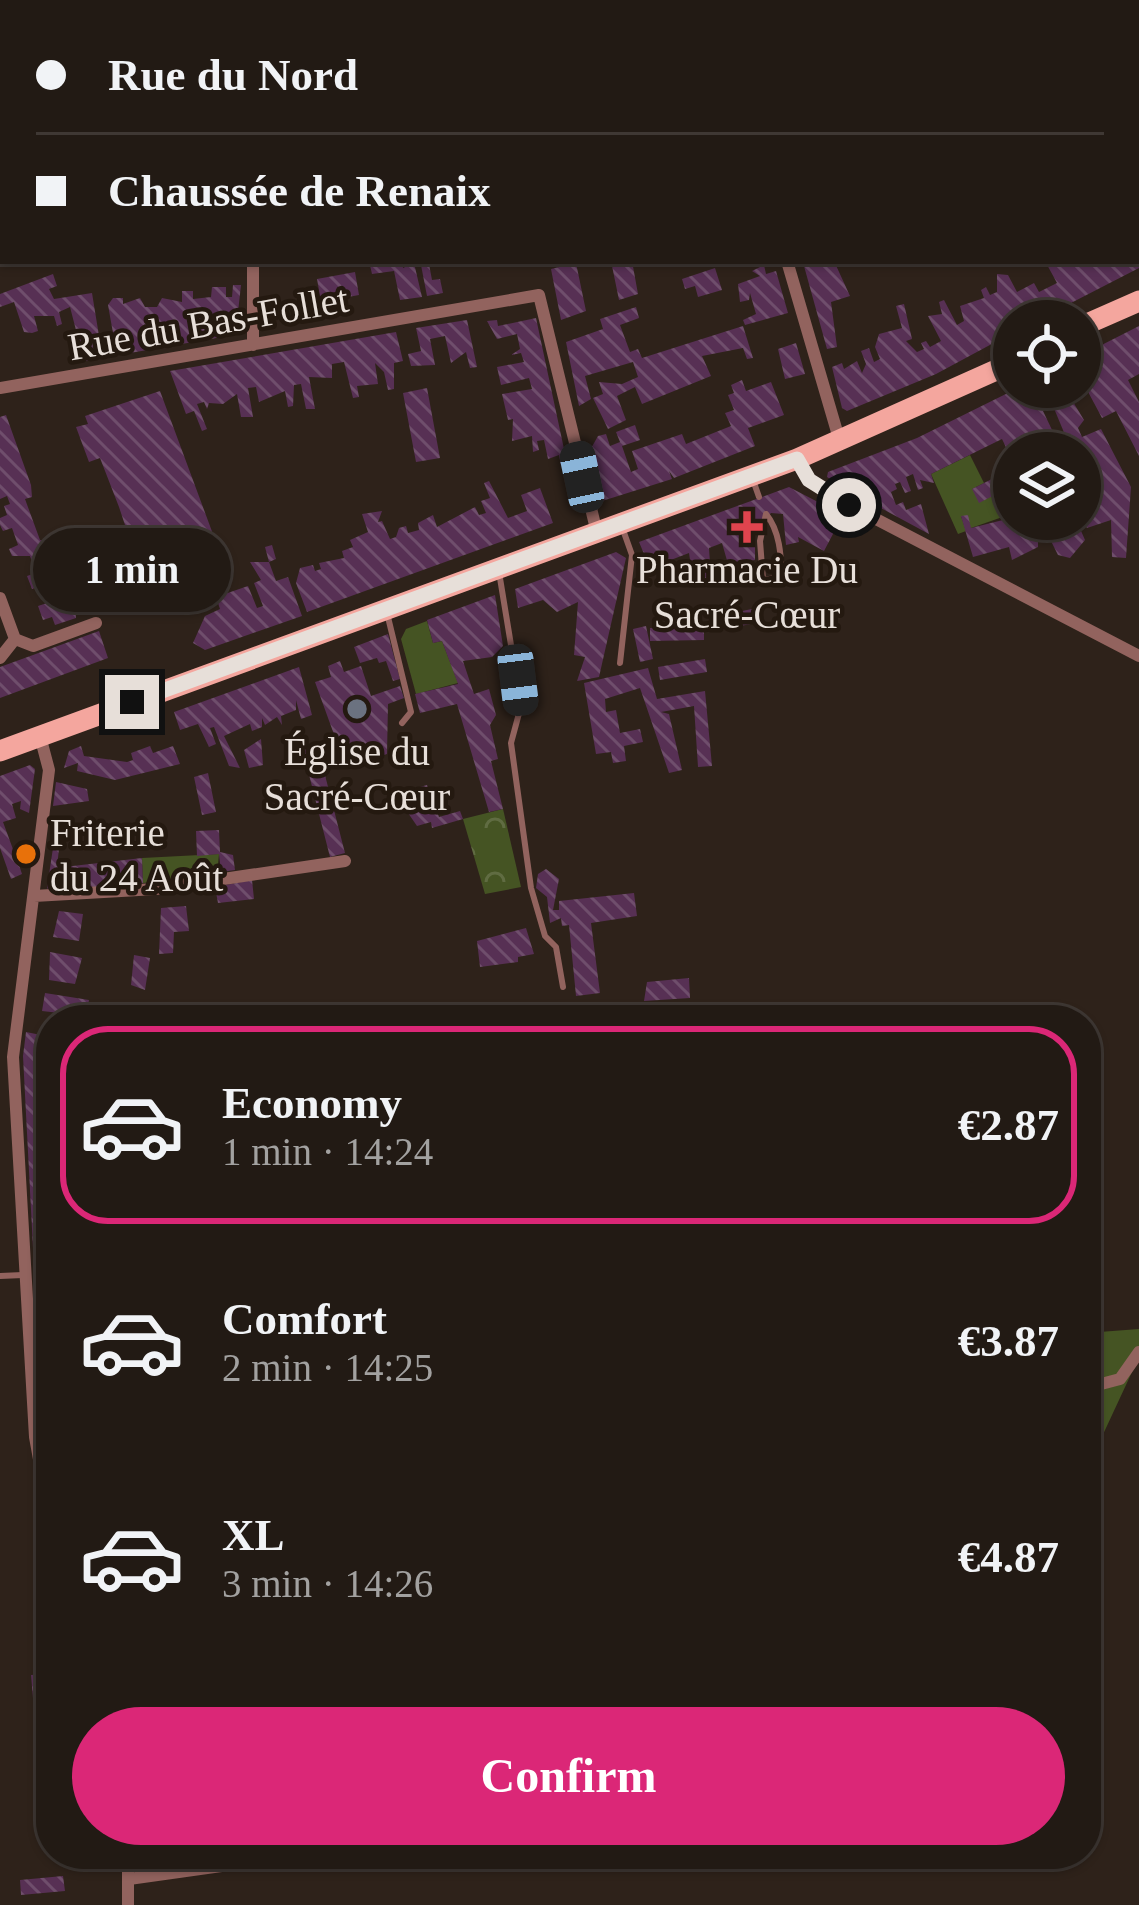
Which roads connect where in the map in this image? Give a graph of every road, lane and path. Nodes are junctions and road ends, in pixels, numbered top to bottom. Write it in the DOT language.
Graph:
graph roads {
  1 [pos="253,264"];
  2 [pos="788,264"];
  3 [pos="1139,289"];
  4 [pos="1139,301"];
  5 [pos="1107,313"];
  6 [pos="1101,316"];
  7 [pos="253,344"];
  8 [pos="993,372"];
  9 [pos="0,388"];
  10 [pos="840,442"];
  11 [pos="797,459"];
  12 [pos="766,514"];
  13 [pos="621,524"];
  14 [pos="598,532"];
  15 [pos="498,569"];
  16 [pos="0,598"];
  17 [pos="386,610"];
  18 [pos="96,623"];
  19 [pos="15,639"];
  20 [pos="1139,656"];
  21 [pos="0,658"];
  22 [pos="620,663"];
  23 [pos="402,724"];
  24 [pos="40,736"];
  25 [pos="0,751"];
  26 [pos="345,861"];
  27 [pos="34,896"];
  28 [pos="563,987"];
  29 [pos="23,1275"];
  30 [pos="0,1276"];
  31 [pos="1139,1352"];
  32 [pos="1101,1384"];
  33 [pos="36,1436"];
  34 [pos="129,1869"];
  35 [pos="201,1869"];
  36 [pos="129,1879"];
  37 [pos="128,1905"];
  1 -- 7 [label="street"];
  2 -- 10 [label="street"];
  3 -- 5 [label="main road"];
  4 -- 5 [label="main road"];
  5 -- 6 [label="main road"];
  7 -- 9 [label="street, Rue du Bas-Follet"];
  7 -- 14 [label="street, Rue du Bas-Follet"];
  8 -- 10 [label="main road"];
  10 -- 11 [label="main road"];
  11 -- 13 [label="main road"];
  11 -- 20 [label="street"];
  12 -- 12 [label="lane"];
  13 -- 14 [label="main road"];
  13 -- 22 [label="lane"];
  14 -- 15 [label="main road"];
  15 -- 17 [label="main road"];
  15 -- 28 [label="lane"];
  16 -- 19 [label="street"];
  17 -- 23 [label="lane"];
  17 -- 24 [label="main road"];
  18 -- 19 [label="street"];
  19 -- 21 [label="street"];
  24 -- 25 [label="main road"];
  24 -- 27 [label="street"];
  26 -- 27 [label="street"];
  27 -- 29 [label="street"];
  29 -- 30 [label="lane"];
  29 -- 33 [label="street"];
  31 -- 32 [label="street"];
  34 -- 36 [label="street"];
  35 -- 36 [label="street"];
  36 -- 37 [label="street"];
}
